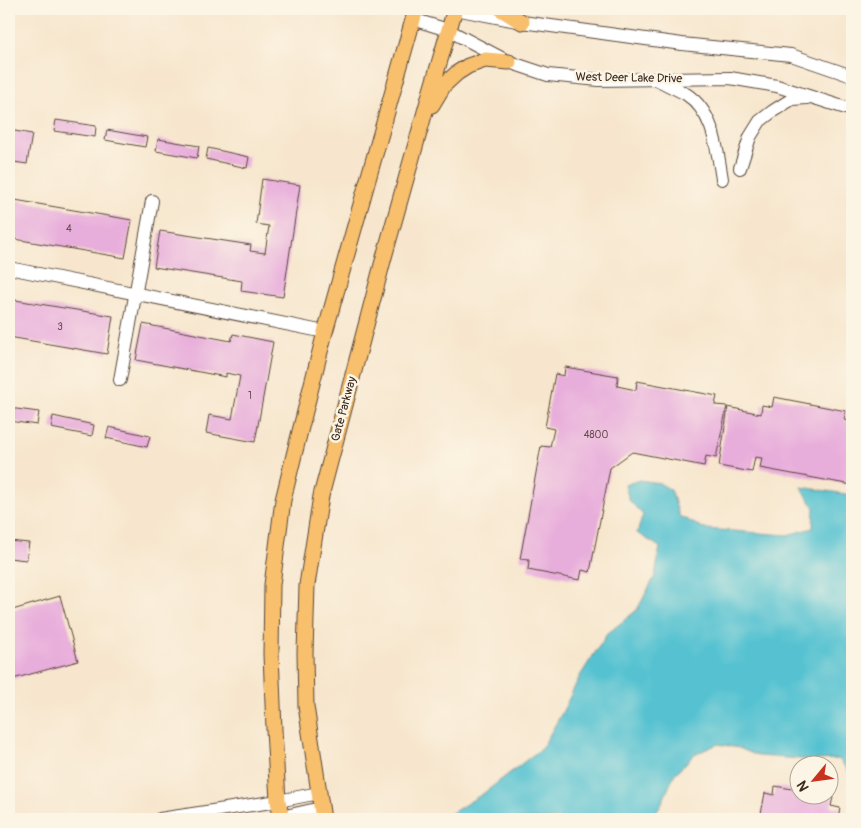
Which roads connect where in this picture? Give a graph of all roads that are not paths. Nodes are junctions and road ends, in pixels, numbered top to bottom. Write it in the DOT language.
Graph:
graph roads {
  1 [pos="455,9"];
  2 [pos="501,9"];
  3 [pos="414,14"];
  4 [pos="522,22"];
  5 [pos="448,30"];
  6 [pos="509,62"];
  7 [pos="852,76"];
  8 [pos="656,79"];
  9 [pos="812,97"];
  10 [pos="852,110"];
  11 [pos="422,123"];
  12 [pos="740,168"];
  13 [pos="722,179"];
  14 [pos="152,201"];
  15 [pos="9,268"];
  16 [pos="136,294"];
  17 [pos="325,332"];
  18 [pos="120,380"];
  19 [pos="278,801"];
  20 [pos="321,807"];
  21 [pos="160,819"];
  22 [pos="278,819"];
  1 -- 4 [label="street"];
  1 -- 5 [label="main road, Gate Parkway"];
  2 -- 4 [label="main road"];
  3 -- 5 [label="street, West Deer Lake Drive"];
  3 -- 17 [label="main road"];
  4 -- 7 [label="street"];
  5 -- 6 [label="street, West Deer Lake Drive"];
  5 -- 11 [label="main road, Gate Parkway"];
  6 -- 8 [label="street, West Deer Lake Drive"];
  6 -- 11 [label="main road"];
  8 -- 9 [label="street, West Deer Lake Drive"];
  8 -- 13 [label="street"];
  9 -- 10 [label="street, West Deer Lake Drive"];
  9 -- 12 [label="street"];
  11 -- 20 [label="main road, Gate Parkway"];
  14 -- 16 [label="street"];
  15 -- 16 [label="street"];
  16 -- 17 [label="street"];
  16 -- 18 [label="street"];
  17 -- 19 [label="main road"];
  19 -- 20 [label="street"];
  19 -- 21 [label="street"];
  19 -- 22 [label="main road"];
  20 -- 22 [label="street"];
}
